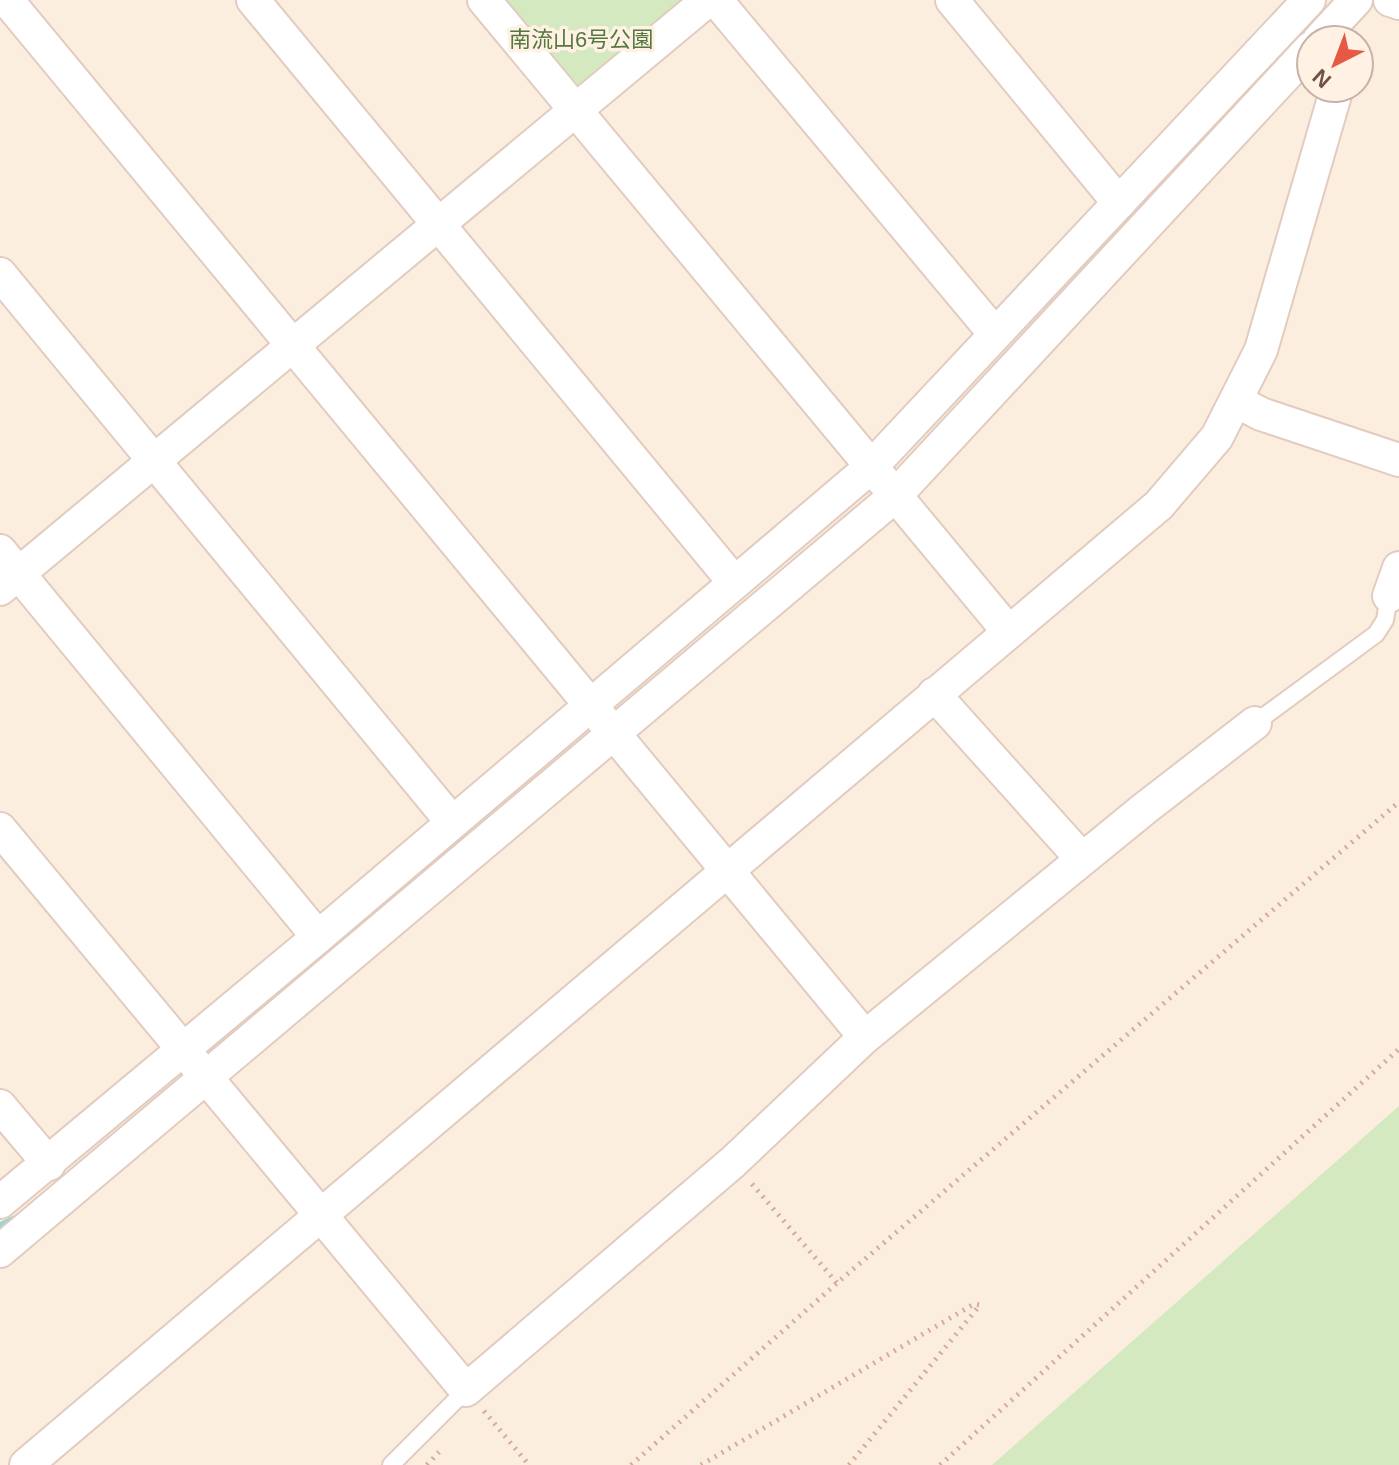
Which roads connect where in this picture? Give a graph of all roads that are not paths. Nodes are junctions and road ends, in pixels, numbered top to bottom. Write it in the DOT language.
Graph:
graph roads {
  1 [pos="7,0"];
  2 [pos="253,0"];
  3 [pos="484,0"];
  4 [pos="708,0"];
  5 [pos="716,0"];
  6 [pos="952,0"];
  7 [pos="1309,0"];
  8 [pos="1358,0"];
  9 [pos="1390,0"];
  10 [pos="1399,3"];
  11 [pos="1335,24"];
  12 [pos="1353,24"];
  13 [pos="1295,65"];
  14 [pos="1332,104"];
  15 [pos="577,112"];
  16 [pos="1119,203"];
  17 [pos="439,225"];
  18 [pos="0,274"];
  19 [pos="995,334"];
  20 [pos="292,346"];
  21 [pos="1238,402"];
  22 [pos="1399,460"];
  23 [pos="155,461"];
  24 [pos="871,467"];
  25 [pos="895,496"];
  26 [pos="6,571"];
  27 [pos="734,582"];
  28 [pos="1394,582"];
  29 [pos="1008,631"];
  30 [pos="934,694"];
  31 [pos="589,704"];
  32 [pos="1255,723"];
  33 [pos="613,733"];
  34 [pos="452,822"];
  35 [pos="0,829"];
  36 [pos="1082,859"];
  37 [pos="726,872"];
  38 [pos="318,937"];
  39 [pos="865,1037"];
  40 [pos="182,1050"];
  41 [pos="206,1080"];
  42 [pos="0,1106"];
  43 [pos="49,1164"];
  44 [pos="0,1202"];
  45 [pos="320,1217"];
  46 [pos="0,1251"];
  47 [pos="473,1398"];
  48 [pos="26,1465"];
  49 [pos="391,1465"];
  1 -- 20 [label="street"];
  2 -- 17 [label="street"];
  3 -- 15 [label="street"];
  4 -- 15 [label="street"];
  5 -- 19 [label="street"];
  6 -- 16 [label="street"];
  7 -- 16 [label="street"];
  8 -- 11 [label="street"];
  8 -- 12 [label="street"];
  9 -- 10 [label="street"];
  13 -- 25 [label="street"];
  14 -- 21 [label="street"];
  15 -- 17 [label="street"];
  15 -- 24 [label="street"];
  16 -- 19 [label="street"];
  17 -- 20 [label="street"];
  17 -- 27 [label="street"];
  18 -- 23 [label="street"];
  19 -- 24 [label="street"];
  20 -- 23 [label="street"];
  20 -- 31 [label="street"];
  21 -- 22 [label="street"];
  21 -- 29 [label="street"];
  23 -- 26 [label="street"];
  23 -- 34 [label="street"];
  24 -- 25 [label="street"];
  24 -- 27 [label="street"];
  25 -- 29 [label="street"];
  25 -- 33 [label="street"];
  26 -- 38 [label="street"];
  27 -- 31 [label="street"];
  28 -- 32 [label="lane"];
  29 -- 30 [label="street"];
  30 -- 36 [label="street"];
  30 -- 37 [label="street"];
  31 -- 33 [label="street"];
  31 -- 34 [label="street"];
  32 -- 36 [label="street"];
  33 -- 37 [label="street"];
  33 -- 41 [label="street"];
  34 -- 38 [label="street"];
  35 -- 40 [label="street"];
  36 -- 39 [label="street"];
  37 -- 39 [label="street"];
  37 -- 45 [label="street"];
  38 -- 40 [label="street"];
  39 -- 47 [label="street"];
  40 -- 41 [label="street"];
  40 -- 43 [label="street"];
  41 -- 45 [label="street"];
  41 -- 46 [label="street"];
  42 -- 43 [label="street"];
  43 -- 44 [label="street"];
  45 -- 47 [label="street"];
  45 -- 48 [label="street"];
  47 -- 49 [label="lane"];
}
